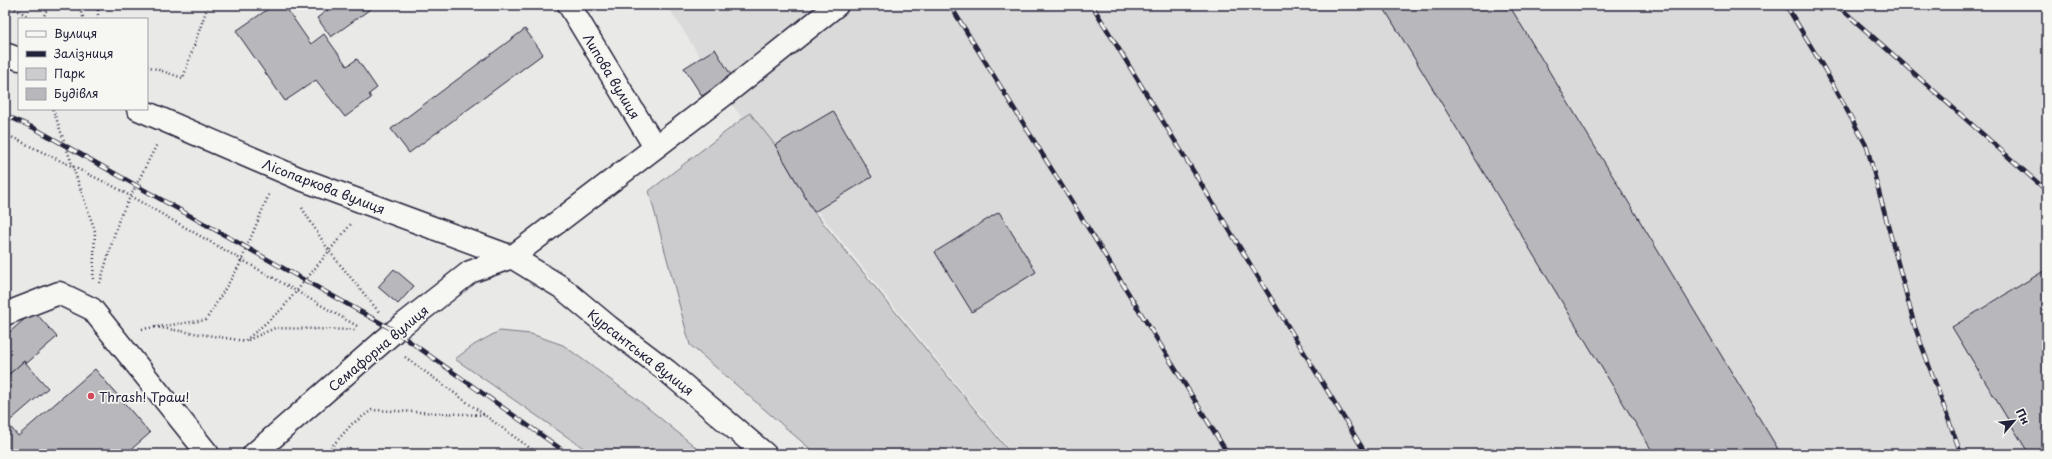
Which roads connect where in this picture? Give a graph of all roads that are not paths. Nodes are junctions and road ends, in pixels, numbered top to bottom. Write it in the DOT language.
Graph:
graph roads {
  1 [pos="569,5"];
  2 [pos="837,5"];
  3 [pos="5,54"];
  4 [pos="18,59"];
  5 [pos="140,110"];
  6 [pos="654,147"];
  7 [pos="512,257"];
  8 [pos="5,314"];
  9 [pos="208,454"];
  10 [pos="254,454"];
  11 [pos="765,454"];
  1 -- 6 [label="street, Липова вулиця"];
  2 -- 6 [label="street, Семафорна вулиця"];
  3 -- 4 [label="street"];
  5 -- 7 [label="street, Лісопаркова вулиця"];
  6 -- 7 [label="street, Семафорна вулиця"];
  7 -- 10 [label="street, Семафорна вулиця"];
  7 -- 11 [label="street, Курсантська вулиця"];
  8 -- 9 [label="street"];
}
